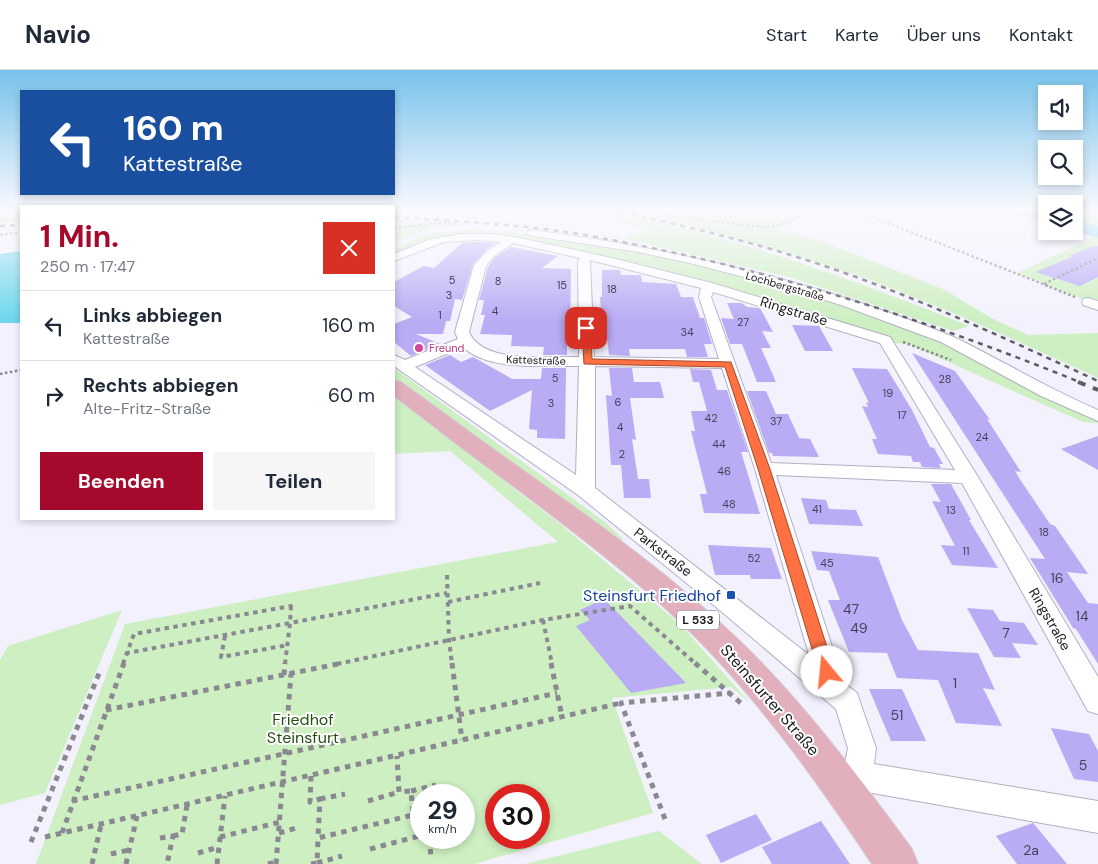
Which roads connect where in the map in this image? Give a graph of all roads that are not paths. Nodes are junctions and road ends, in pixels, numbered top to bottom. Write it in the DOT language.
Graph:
graph roads {
  1 [pos="417,247"];
  2 [pos="500,247"];
  3 [pos="540,247"];
  4 [pos="625,247"];
  5 [pos="587,256"];
  6 [pos="395,258"];
  7 [pos="708,286"];
  8 [pos="466,341"];
  9 [pos="399,362"];
  10 [pos="588,362"];
  11 [pos="728,364"];
  12 [pos="395,387"];
  13 [pos="1098,416"];
  14 [pos="764,469"];
  15 [pos="968,477"];
  16 [pos="585,490"];
  17 [pos="833,691"];
  18 [pos="1098,702"];
  19 [pos="850,782"];
  20 [pos="1098,817"];
  21 [pos="898,864"];
  1 -- 6 [label="street, Ringstraße"];
  2 -- 8 [label="street"];
  3 -- 5 [label="street, Ringstraße"];
  4 -- 13 [label="street, Lochbergstraße"];
  5 -- 7 [label="street, Ringstraße"];
  5 -- 10 [label="street"];
  7 -- 11 [label="street"];
  7 -- 15 [label="street, Ringstraße"];
  8 -- 9 [label="street"];
  8 -- 10 [label="street, Kattestraße"];
  9 -- 16 [label="street, Parkstraße"];
  10 -- 11 [label="street, Kattestraße"];
  10 -- 16 [label="street"];
  11 -- 14 [label="street"];
  12 -- 19 [label="main road, Steinsfurter Straße / L 533"];
  14 -- 15 [label="street"];
  14 -- 17 [label="street"];
  15 -- 18 [label="street, Ringstraße"];
  16 -- 17 [label="street, Parkstraße"];
  17 -- 19 [label="street, Parkstraße"];
  19 -- 20 [label="street"];
  19 -- 21 [label="main road, Steinsfurter Straße / L 533"];
}
